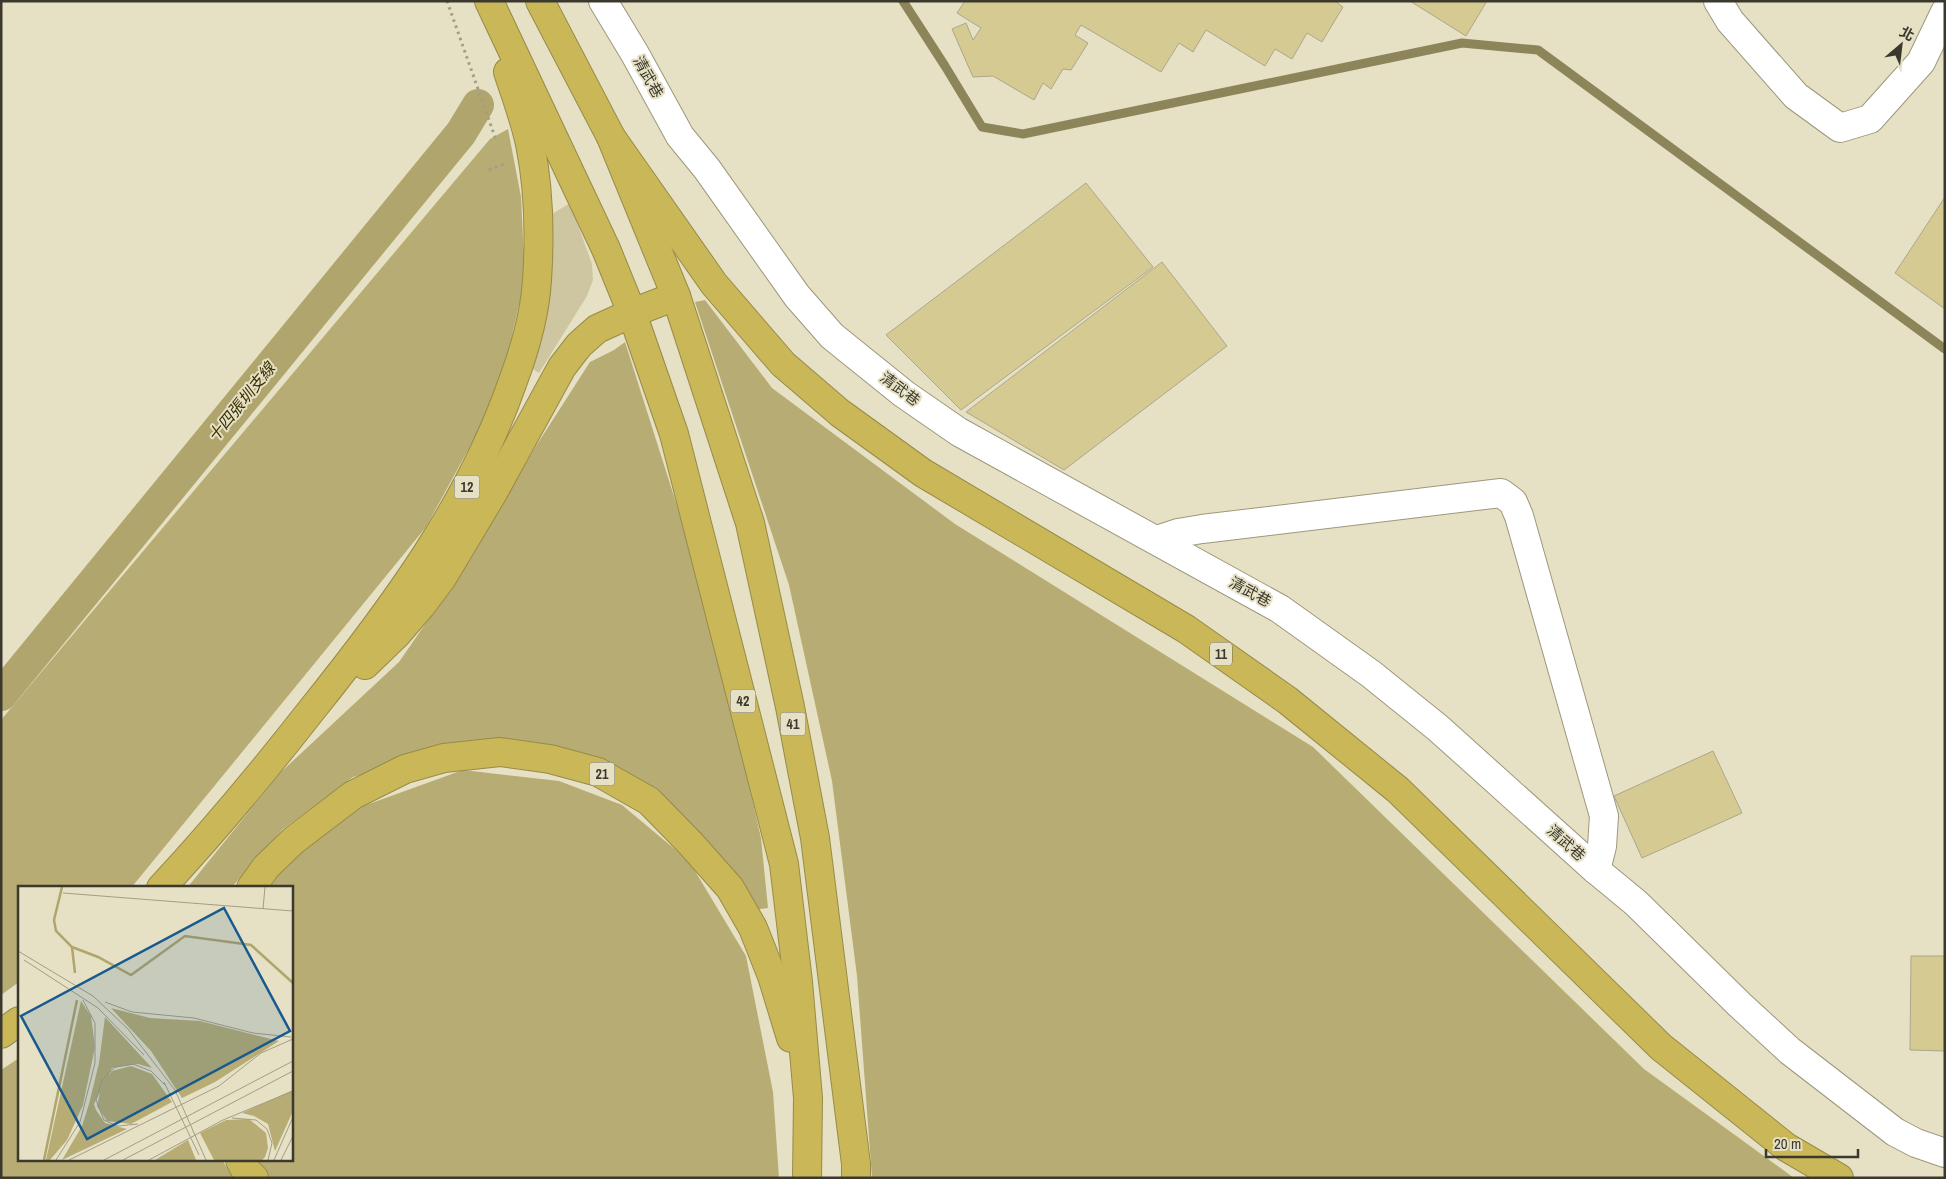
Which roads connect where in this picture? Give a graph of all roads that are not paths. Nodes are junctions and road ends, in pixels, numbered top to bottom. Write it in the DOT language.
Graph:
graph roads {
  1 [pos="488,1"];
  2 [pos="540,1"];
  3 [pos="603,1"];
  4 [pos="1718,1"];
  5 [pos="1945,12"];
  6 [pos="612,137"];
  7 [pos="676,296"];
  8 [pos="632,313"];
  9 [pos="1157,540"];
  10 [pos="284,745"];
  11 [pos="1596,870"];
  12 [pos="163,886"];
  13 [pos="252,886"];
  14 [pos="18,1022"];
  15 [pos="1,1034"];
  16 [pos="808,1098"];
  17 [pos="1945,1153"];
  18 [pos="241,1162"];
  19 [pos="856,1171"];
  20 [pos="254,1178"];
  21 [pos="807,1178"];
  22 [pos="1838,1178"];
  1 -- 8 [label="highway"];
  1 -- 10 [label="highway, 12"];
  2 -- 6 [label="highway"];
  3 -- 9 [label="lane, 清武巷"];
  4 -- 5 [label="lane"];
  6 -- 7 [label="highway"];
  6 -- 22 [label="highway, 11"];
  7 -- 8 [label="highway"];
  7 -- 19 [label="highway, 41"];
  8 -- 10 [label="highway"];
  8 -- 16 [label="highway, 42"];
  9 -- 11 [label="lane, 清武巷"];
  9 -- 11 [label="lane"];
  10 -- 12 [label="highway, 12"];
  11 -- 17 [label="lane, 清武巷"];
  13 -- 16 [label="highway, 21"];
  14 -- 15 [label="highway"];
  16 -- 21 [label="highway"];
  18 -- 20 [label="highway"];
}
